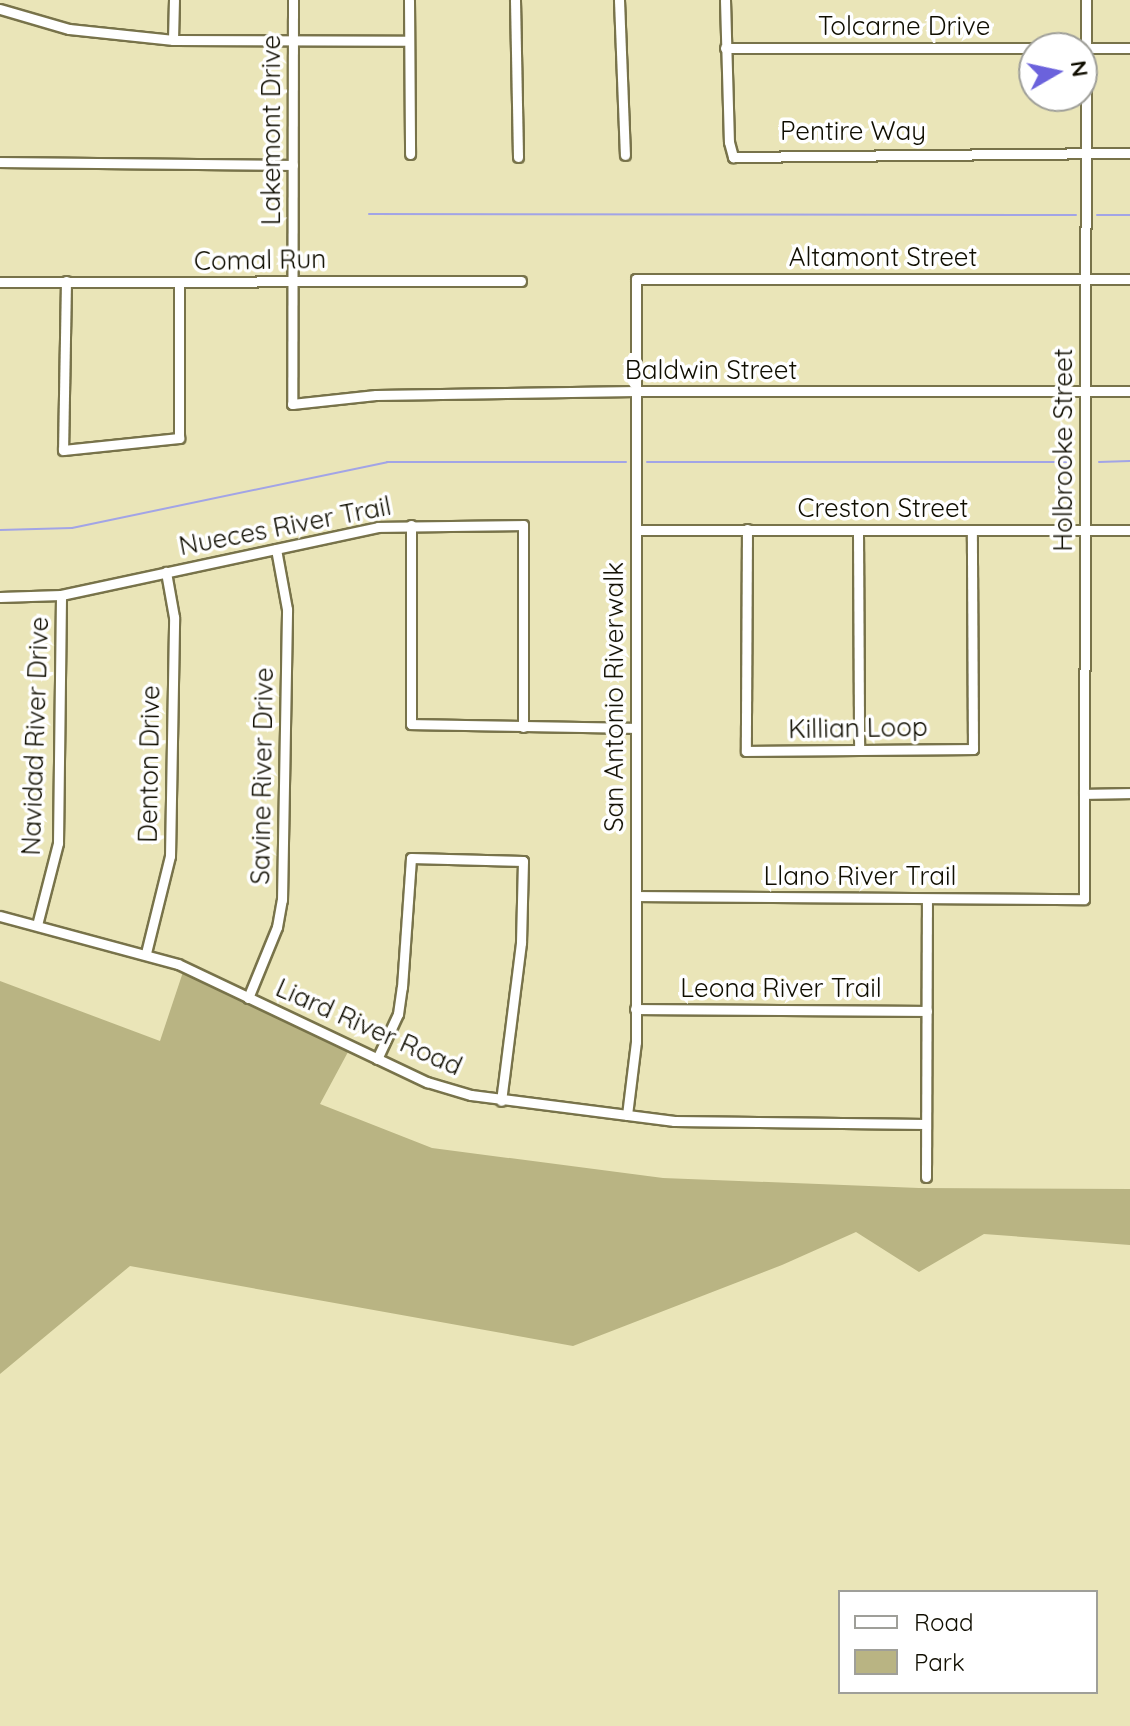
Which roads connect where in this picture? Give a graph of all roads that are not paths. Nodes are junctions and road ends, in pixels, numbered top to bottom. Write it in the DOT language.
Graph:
graph roads {
  1 [pos="174,0"];
  2 [pos="293,0"];
  3 [pos="409,0"];
  4 [pos="515,0"];
  5 [pos="619,0"];
  6 [pos="725,0"];
  7 [pos="1086,0"];
  8 [pos="0,9"];
  9 [pos="1086,32"];
  10 [pos="293,39"];
  11 [pos="173,40"];
  12 [pos="409,41"];
  13 [pos="1018,47"];
  14 [pos="1098,47"];
  15 [pos="725,48"];
  16 [pos="1130,48"];
  17 [pos="1085,112"];
  18 [pos="1085,153"];
  19 [pos="1130,153"];
  20 [pos="410,154"];
  21 [pos="625,155"];
  22 [pos="518,157"];
  23 [pos="0,162"];
  24 [pos="293,165"];
  25 [pos="636,279"];
  26 [pos="1085,279"];
  27 [pos="1130,279"];
  28 [pos="66,281"];
  29 [pos="293,281"];
  30 [pos="521,281"];
  31 [pos="0,282"];
  32 [pos="179,283"];
  33 [pos="636,391"];
  34 [pos="1130,391"];
  35 [pos="1085,392"];
  36 [pos="292,404"];
  37 [pos="411,525"];
  38 [pos="747,529"];
  39 [pos="636,530"];
  40 [pos="972,530"];
  41 [pos="1085,530"];
  42 [pos="1130,530"];
  43 [pos="858,532"];
  44 [pos="276,549"];
  45 [pos="166,572"];
  46 [pos="61,595"];
  47 [pos="0,597"];
  48 [pos="523,727"];
  49 [pos="636,728"];
  50 [pos="859,750"];
  51 [pos="1130,793"];
  52 [pos="1084,794"];
  53 [pos="636,896"];
  54 [pos="927,899"];
  55 [pos="1084,899"];
  56 [pos="0,916"];
  57 [pos="37,925"];
  58 [pos="146,953"];
  59 [pos="248,998"];
  60 [pos="635,1009"];
  61 [pos="927,1011"];
  62 [pos="377,1059"];
  63 [pos="501,1101"];
  64 [pos="627,1115"];
  65 [pos="926,1124"];
  66 [pos="926,1177"];
  1 -- 11 [label="street"];
  2 -- 10 [label="street, Lakemont Drive"];
  3 -- 12 [label="street"];
  4 -- 22 [label="street"];
  5 -- 21 [label="street"];
  6 -- 15 [label="street, Pentire Way"];
  7 -- 9 [label="street, Holbrooke Street"];
  8 -- 11 [label="street"];
  10 -- 11 [label="street"];
  10 -- 12 [label="street"];
  10 -- 24 [label="street, Lakemont Drive"];
  12 -- 20 [label="street"];
  13 -- 15 [label="street, Tolcarne Drive"];
  14 -- 16 [label="street, Tolcarne Drive"];
  15 -- 18 [label="street, Pentire Way"];
  17 -- 18 [label="street, Holbrooke Street"];
  18 -- 19 [label="street, Pentire Way"];
  18 -- 26 [label="street, Holbrooke Street"];
  23 -- 24 [label="street"];
  24 -- 29 [label="street, Lakemont Drive"];
  25 -- 26 [label="street, Altamont Street"];
  25 -- 33 [label="street, San Antonio Riverwalk"];
  26 -- 27 [label="street, Altamont Street"];
  26 -- 35 [label="street, Holbrooke Street"];
  28 -- 31 [label="street, Comal Run"];
  28 -- 32 [label="street, Comal Run"];
  28 -- 32 [label="street"];
  29 -- 30 [label="street, Comal Run"];
  29 -- 32 [label="street, Comal Run"];
  29 -- 36 [label="street, Lakemont Drive"];
  33 -- 35 [label="street, Baldwin Street"];
  33 -- 36 [label="street, Baldwin Street"];
  33 -- 39 [label="street, San Antonio Riverwalk"];
  34 -- 35 [label="street, Baldwin Street"];
  35 -- 41 [label="street, Holbrooke Street"];
  37 -- 44 [label="street, Nueces River Trail"];
  37 -- 48 [label="street"];
  37 -- 48 [label="street, Nueces River Trail"];
  38 -- 39 [label="street, Creston Street"];
  38 -- 43 [label="street, Creston Street"];
  38 -- 50 [label="street, Killian Loop"];
  39 -- 49 [label="street, San Antonio Riverwalk"];
  40 -- 41 [label="street, Creston Street"];
  40 -- 43 [label="street, Creston Street"];
  40 -- 50 [label="street, Killian Loop"];
  41 -- 42 [label="street, Creston Street"];
  41 -- 52 [label="street, Holbrooke Street"];
  43 -- 50 [label="street"];
  44 -- 45 [label="street, Nueces River Trail"];
  44 -- 59 [label="street, Savine River Drive"];
  45 -- 46 [label="street, Nueces River Trail"];
  45 -- 58 [label="street, Denton Drive"];
  46 -- 47 [label="street, Nueces River Trail"];
  46 -- 57 [label="street, Navidad River Drive"];
  48 -- 49 [label="street"];
  49 -- 53 [label="street, San Antonio Riverwalk"];
  51 -- 52 [label="street"];
  52 -- 55 [label="street, Holbrooke Street"];
  53 -- 54 [label="street, Llano River Trail"];
  53 -- 60 [label="street, San Antonio Riverwalk"];
  54 -- 55 [label="street, Llano River Trail"];
  54 -- 61 [label="street"];
  56 -- 57 [label="street, Liard River Road"];
  57 -- 58 [label="street, Liard River Road"];
  58 -- 59 [label="street, Liard River Road"];
  59 -- 62 [label="street, Liard River Road"];
  60 -- 61 [label="street, Leona River Trail"];
  60 -- 64 [label="street, San Antonio Riverwalk"];
  61 -- 65 [label="street"];
  62 -- 63 [label="street, Liard River Road"];
  62 -- 63 [label="street"];
  63 -- 64 [label="street, Liard River Road"];
  64 -- 65 [label="street, Liard River Road"];
  65 -- 66 [label="street"];
}
